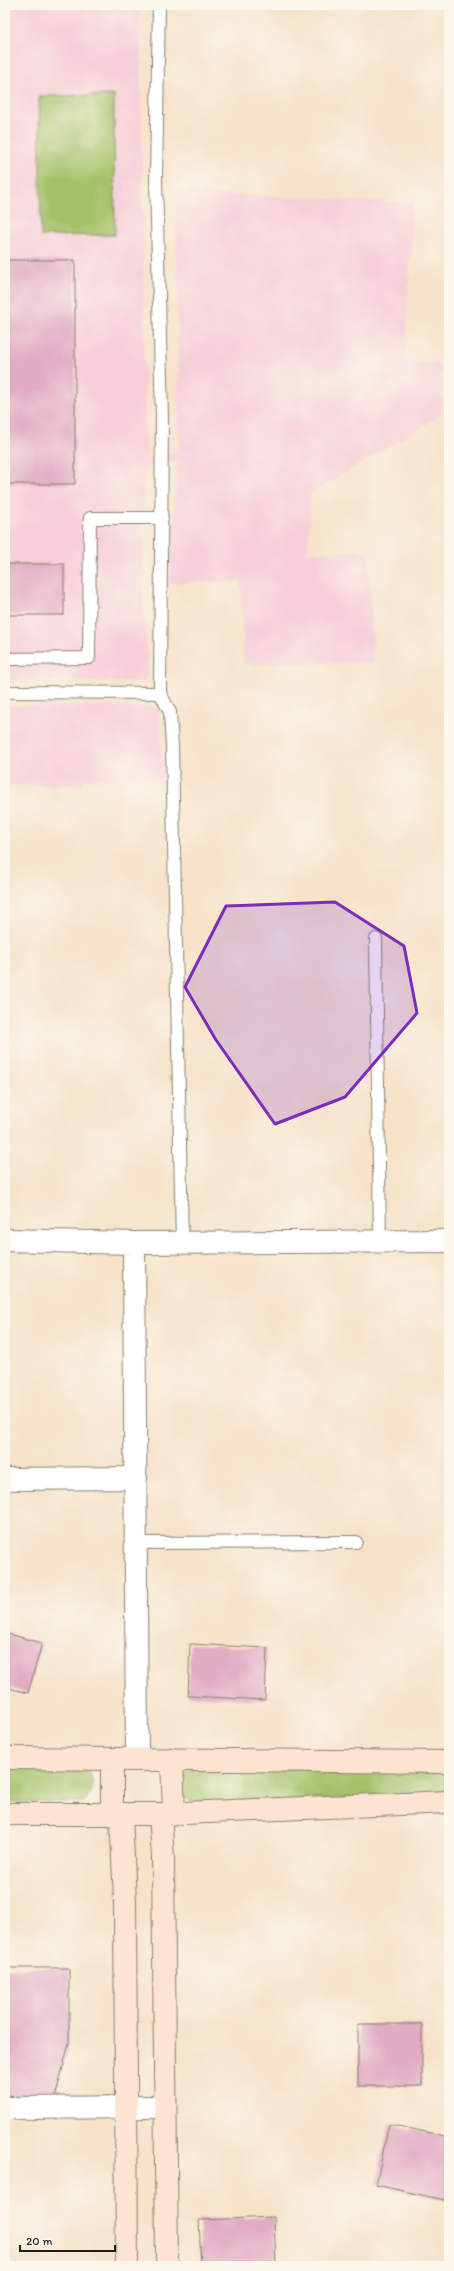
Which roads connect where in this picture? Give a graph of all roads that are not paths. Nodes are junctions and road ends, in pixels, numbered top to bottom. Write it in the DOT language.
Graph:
graph roads {
  1 [pos="160,5"];
  2 [pos="162,518"];
  3 [pos="5,659"];
  4 [pos="5,692"];
  5 [pos="160,693"];
  6 [pos="376,939"];
  7 [pos="5,1240"];
  8 [pos="380,1241"];
  9 [pos="449,1241"];
  10 [pos="134,1243"];
  11 [pos="182,1243"];
  12 [pos="136,1478"];
  13 [pos="5,1479"];
  14 [pos="356,1542"];
  15 [pos="136,1543"];
  16 [pos="5,1758"];
  17 [pos="112,1759"];
  18 [pos="137,1759"];
  19 [pos="172,1759"];
  20 [pos="449,1762"];
  21 [pos="449,1802"];
  22 [pos="5,1814"];
  23 [pos="116,1814"];
  24 [pos="167,1814"];
  25 [pos="127,2107"];
  26 [pos="164,2107"];
  27 [pos="5,2108"];
  28 [pos="127,2266"];
  29 [pos="167,2266"];
  1 -- 2 [label="lane"];
  2 -- 3 [label="lane"];
  2 -- 5 [label="lane"];
  4 -- 5 [label="lane"];
  5 -- 11 [label="lane"];
  6 -- 8 [label="lane"];
  7 -- 10 [label="street"];
  8 -- 9 [label="street"];
  8 -- 11 [label="street"];
  10 -- 11 [label="street"];
  10 -- 12 [label="street"];
  12 -- 13 [label="street"];
  12 -- 15 [label="street"];
  14 -- 15 [label="lane"];
  15 -- 18 [label="street"];
  16 -- 17 [label="street"];
  17 -- 18 [label="street"];
  17 -- 23 [label="street"];
  18 -- 19 [label="street"];
  19 -- 20 [label="street"];
  19 -- 24 [label="street"];
  21 -- 24 [label="street"];
  22 -- 23 [label="street"];
  23 -- 24 [label="street"];
  23 -- 25 [label="street"];
  24 -- 26 [label="street"];
  25 -- 26 [label="street"];
  25 -- 27 [label="street"];
  25 -- 28 [label="street"];
  26 -- 29 [label="street"];
}
